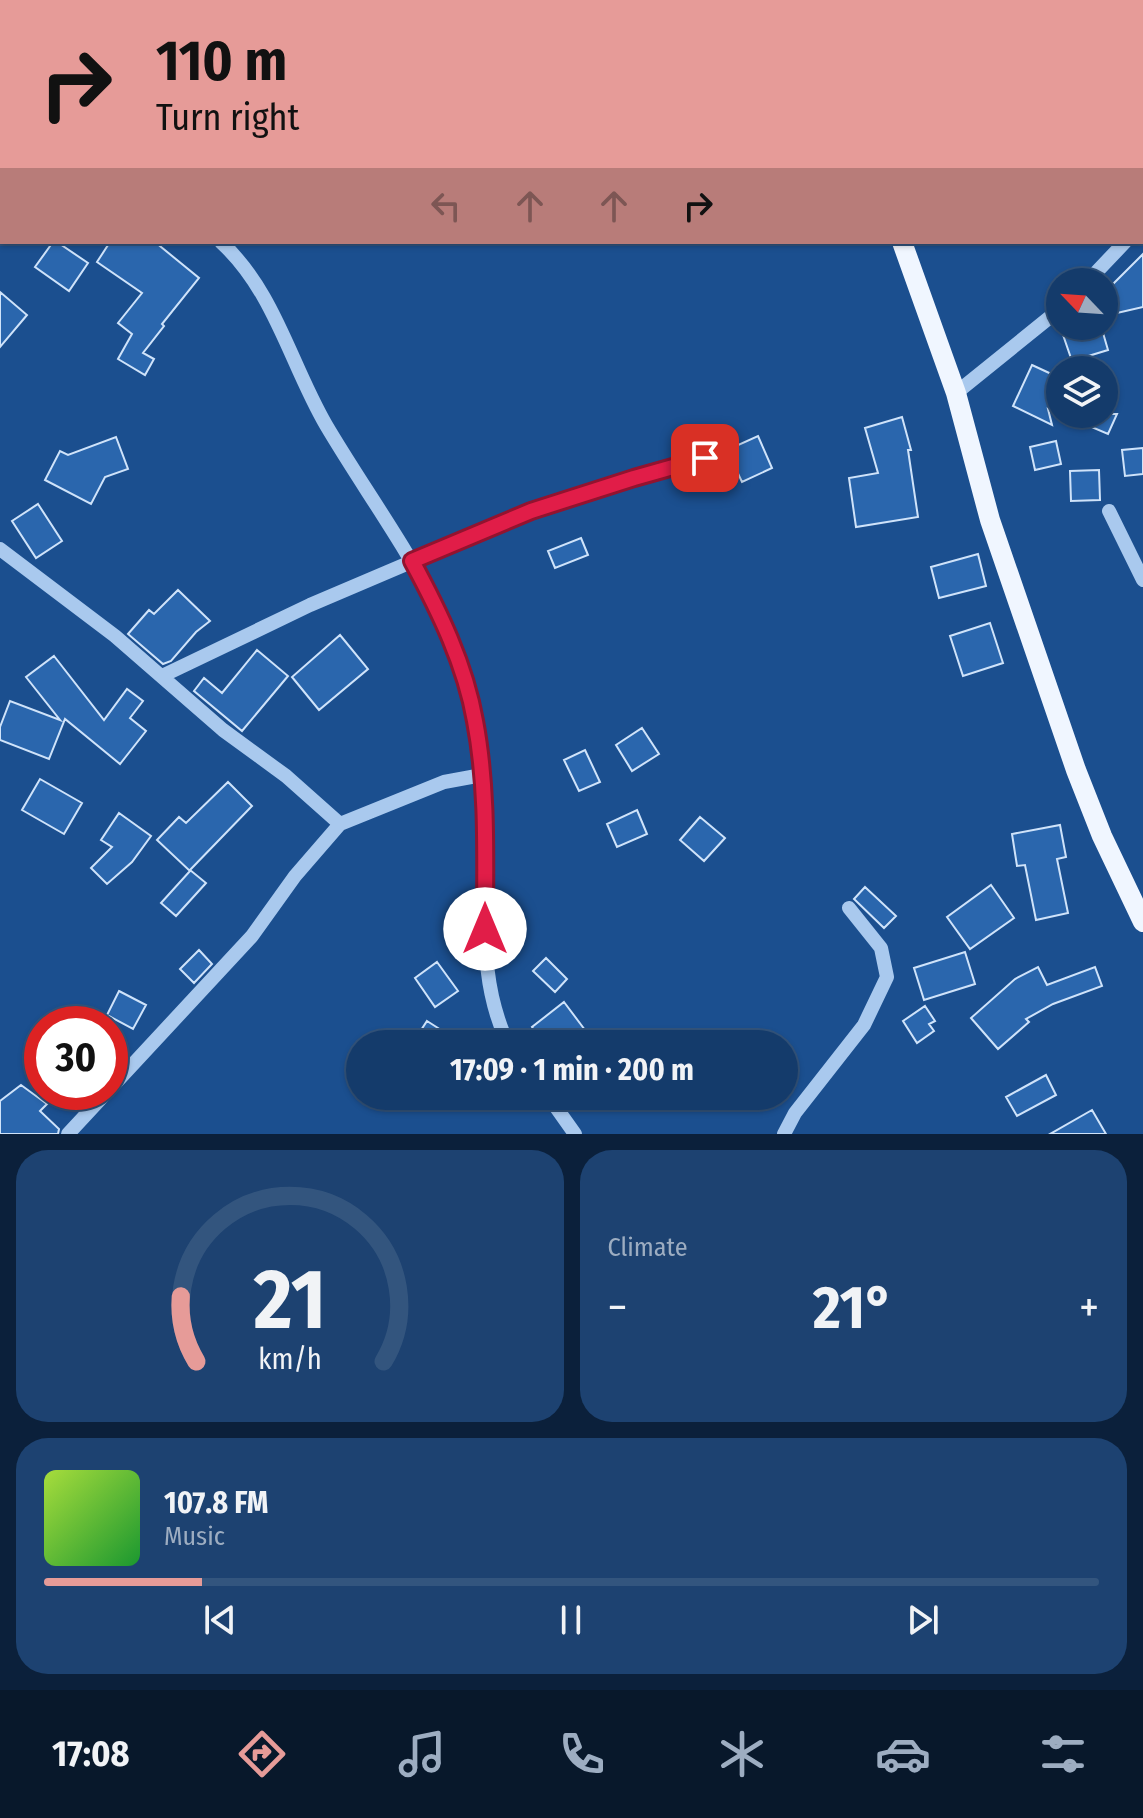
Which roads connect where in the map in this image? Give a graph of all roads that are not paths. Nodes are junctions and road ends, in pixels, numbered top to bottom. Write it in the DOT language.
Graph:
graph roads {
  1 [pos="223,244"];
  2 [pos="903,244"];
  3 [pos="1123,244"];
  4 [pos="1100,268"];
  5 [pos="1046,320"];
  6 [pos="956,393"];
  7 [pos="705,458"];
  8 [pos="1109,511"];
  9 [pos="0,549"];
  10 [pos="412,561"];
  11 [pos="1143,580"];
  12 [pos="162,676"];
  13 [pos="482,775"];
  14 [pos="340,824"];
  15 [pos="849,908"];
  16 [pos="1143,922"];
  17 [pos="502,1030"];
  18 [pos="128,1070"];
  19 [pos="91,1110"];
  20 [pos="558,1110"];
  21 [pos="68,1134"];
  22 [pos="575,1134"];
  23 [pos="784,1134"];
  1 -- 10 [label="street"];
  2 -- 6 [label="main road"];
  3 -- 4 [label="street"];
  5 -- 6 [label="street"];
  6 -- 16 [label="main road"];
  7 -- 10 [label="street"];
  8 -- 11 [label="street"];
  9 -- 12 [label="street"];
  10 -- 12 [label="street"];
  10 -- 13 [label="street"];
  12 -- 14 [label="street"];
  13 -- 14 [label="street"];
  13 -- 17 [label="street"];
  14 -- 18 [label="street"];
  15 -- 23 [label="street"];
  19 -- 21 [label="street"];
  20 -- 22 [label="street"];
}
